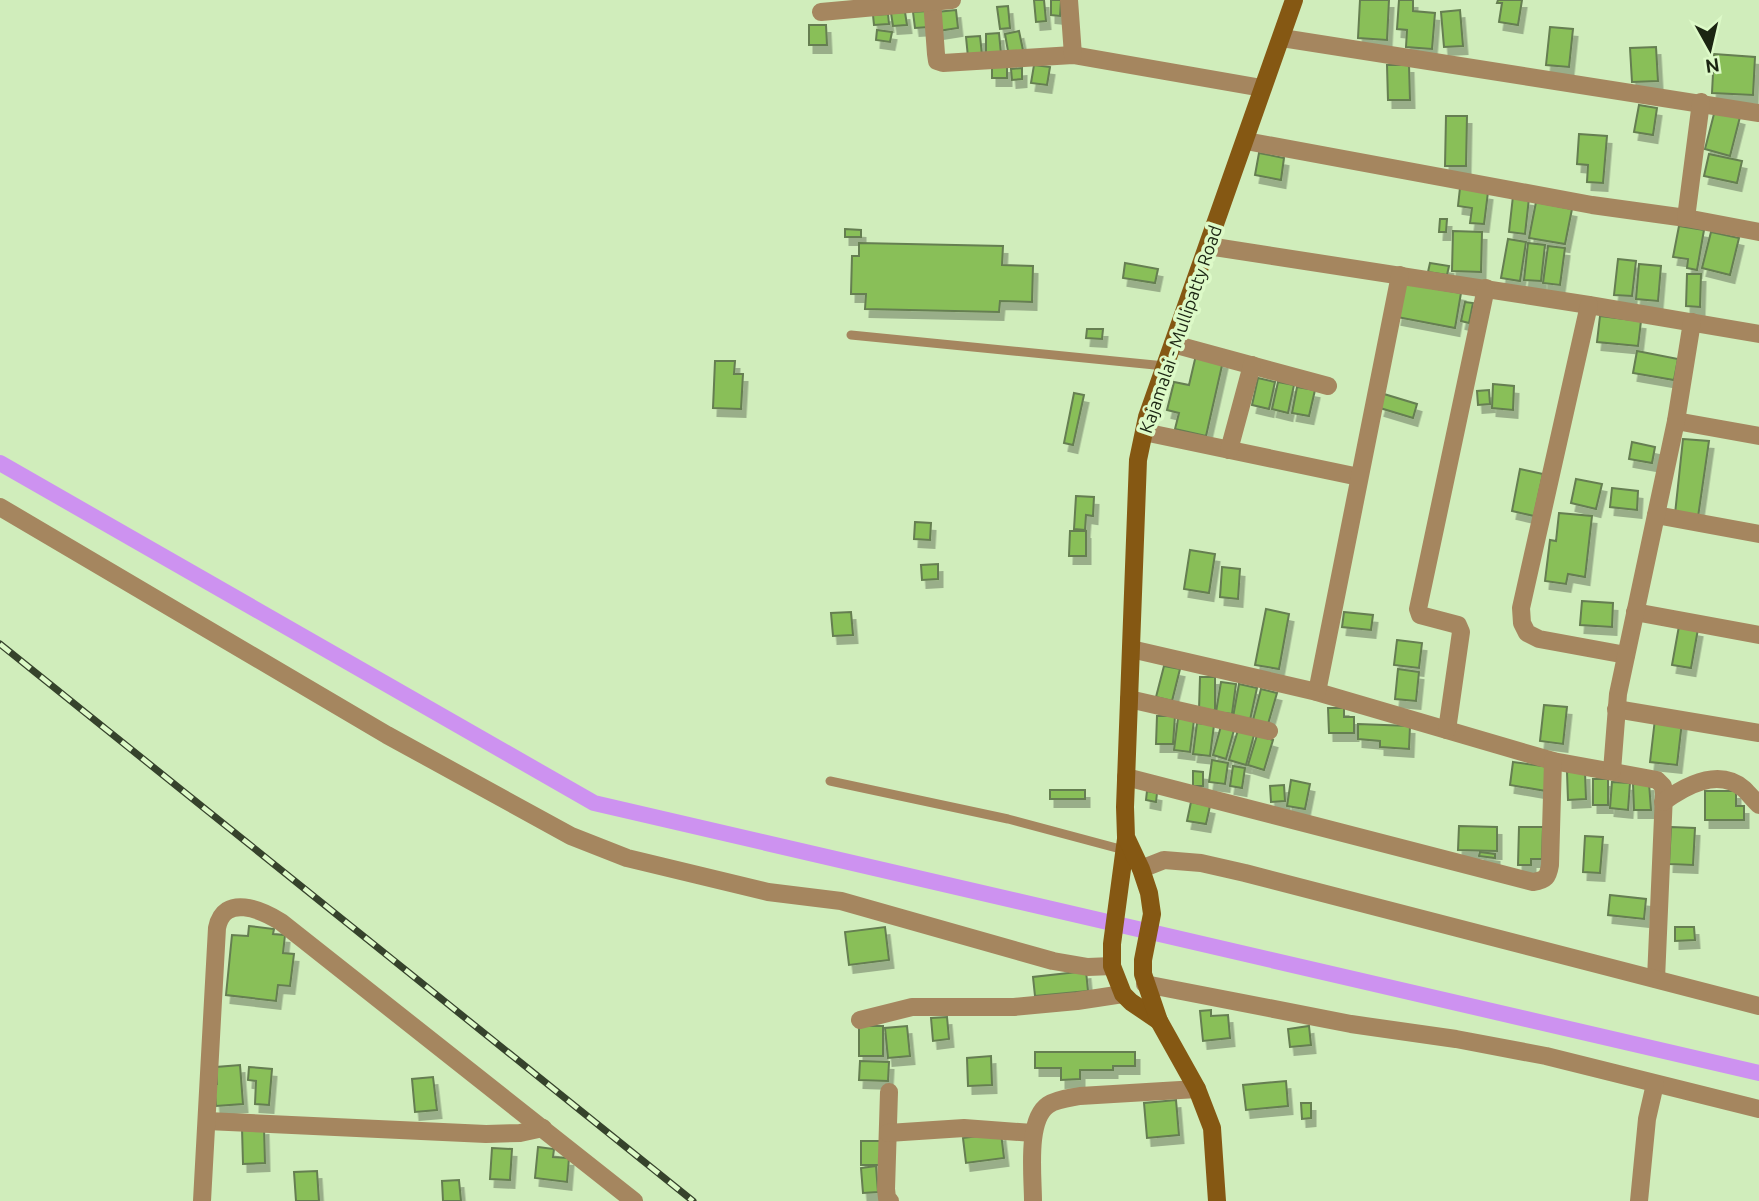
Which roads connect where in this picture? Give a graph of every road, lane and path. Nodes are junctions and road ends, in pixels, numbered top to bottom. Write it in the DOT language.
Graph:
graph roads {
  1 [pos="952,0"];
  2 [pos="1069,0"];
  3 [pos="1294,0"];
  4 [pos="932,1"];
  5 [pos="821,12"];
  6 [pos="1282,38"];
  7 [pos="1073,55"];
  8 [pos="1262,88"];
  9 [pos="1701,102"];
  10 [pos="1759,113"];
  11 [pos="1246,141"];
  12 [pos="1686,218"];
  13 [pos="1759,232"];
  14 [pos="1208,246"];
  15 [pos="1400,275"];
  16 [pos="1486,288"];
  17 [pos="1589,305"];
  18 [pos="1692,322"];
  19 [pos="1759,334"];
  20 [pos="851,335"];
  21 [pos="1173,344"];
  22 [pos="1252,365"];
  23 [pos="1165,366"];
  24 [pos="1328,386"];
  25 [pos="1676,421"];
  26 [pos="1144,432"];
  27 [pos="1759,436"];
  28 [pos="1229,450"];
  29 [pos="1359,477"];
  30 [pos="0,507"];
  31 [pos="1656,515"];
  32 [pos="1759,534"];
  33 [pos="1635,612"];
  34 [pos="1759,635"];
  35 [pos="1131,649"];
  36 [pos="1626,655"];
  37 [pos="1317,692"];
  38 [pos="1129,699"];
  39 [pos="1616,709"];
  40 [pos="1447,730"];
  41 [pos="1269,731"];
  42 [pos="1759,733"];
  43 [pos="1553,761"];
  44 [pos="1612,771"];
  45 [pos="1126,777"];
  46 [pos="830,781"];
  47 [pos="1663,802"];
  48 [pos="1759,805"];
  49 [pos="1125,844"];
  50 [pos="1140,869"];
  51 [pos="1112,966"];
  52 [pos="1656,979"];
  53 [pos="1145,984"];
  54 [pos="1123,994"];
  55 [pos="1759,1006"];
  56 [pos="860,1020"];
  57 [pos="1159,1021"];
  58 [pos="1655,1084"];
  59 [pos="1197,1089"];
  60 [pos="889,1092"];
  61 [pos="1759,1109"];
  62 [pos="207,1121"];
  63 [pos="542,1128"];
  64 [pos="888,1133"];
  65 [pos="1033,1133"];
  66 [pos="202,1201"];
  67 [pos="634,1201"];
  68 [pos="890,1201"];
  69 [pos="1033,1201"];
  70 [pos="1217,1201"];
  71 [pos="1639,1201"];
  1 -- 4 [label="street"];
  2 -- 7 [label="street"];
  3 -- 6 [label="main road, Kajamalai - Mullipatty Road"];
  4 -- 5 [label="street"];
  4 -- 7 [label="street"];
  6 -- 8 [label="main road, Kajamalai - Mullipatty Road"];
  6 -- 9 [label="street"];
  7 -- 8 [label="street"];
  8 -- 11 [label="main road, Kajamalai - Mullipatty Road"];
  9 -- 10 [label="street"];
  9 -- 12 [label="street"];
  11 -- 12 [label="street"];
  11 -- 14 [label="main road, Kajamalai - Mullipatty Road"];
  12 -- 13 [label="street"];
  14 -- 15 [label="street"];
  14 -- 21 [label="main road, Kajamalai - Mullipatty Road"];
  15 -- 16 [label="street"];
  15 -- 29 [label="street"];
  16 -- 17 [label="street"];
  16 -- 40 [label="street"];
  17 -- 18 [label="street"];
  17 -- 36 [label="street"];
  18 -- 19 [label="street"];
  18 -- 25 [label="street"];
  20 -- 23 [label="lane"];
  21 -- 22 [label="street"];
  21 -- 23 [label="main road, Kajamalai - Mullipatty Road"];
  22 -- 24 [label="street"];
  22 -- 28 [label="street"];
  23 -- 26 [label="main road, Kajamalai - Mullipatty Road"];
  25 -- 27 [label="street"];
  25 -- 31 [label="street"];
  26 -- 28 [label="street"];
  26 -- 35 [label="main road, Kajamalai - Mullipatty Road"];
  28 -- 29 [label="street"];
  29 -- 37 [label="street"];
  30 -- 51 [label="street"];
  31 -- 32 [label="street"];
  31 -- 33 [label="street"];
  33 -- 34 [label="street"];
  33 -- 36 [label="street"];
  35 -- 37 [label="street"];
  35 -- 38 [label="main road, Kajamalai - Mullipatty Road"];
  36 -- 39 [label="street"];
  37 -- 40 [label="street"];
  38 -- 41 [label="street"];
  38 -- 45 [label="main road, Kajamalai - Mullipatty Road"];
  39 -- 42 [label="street"];
  39 -- 44 [label="street"];
  40 -- 43 [label="street"];
  43 -- 44 [label="street"];
  43 -- 45 [label="street"];
  44 -- 47 [label="street"];
  45 -- 49 [label="main road, Kajamalai - Mullipatty Road"];
  46 -- 49 [label="lane"];
  47 -- 48 [label="street"];
  47 -- 52 [label="street"];
  49 -- 50 [label="main road, Kajamalai - Mullipatty Road"];
  49 -- 51 [label="main road, Kajamalai - Mullipatty Road"];
  50 -- 52 [label="street"];
  50 -- 53 [label="main road, Kajamalai - Mullipatty Road"];
  51 -- 54 [label="main road, Kajamalai - Mullipatty Road"];
  52 -- 55 [label="street"];
  53 -- 57 [label="main road, Kajamalai - Mullipatty Road"];
  53 -- 58 [label="street"];
  54 -- 56 [label="street"];
  54 -- 57 [label="main road, Kajamalai - Mullipatty Road"];
  57 -- 59 [label="main road, Kajamalai - Mullipatty Road"];
  58 -- 61 [label="street"];
  58 -- 71 [label="street"];
  59 -- 65 [label="street"];
  59 -- 70 [label="main road, Kajamalai - Mullipatty Road"];
  60 -- 64 [label="street"];
  62 -- 63 [label="street"];
  62 -- 63 [label="street"];
  62 -- 66 [label="street"];
  63 -- 67 [label="street"];
  64 -- 65 [label="street"];
  64 -- 68 [label="street"];
  65 -- 69 [label="street"];
}
